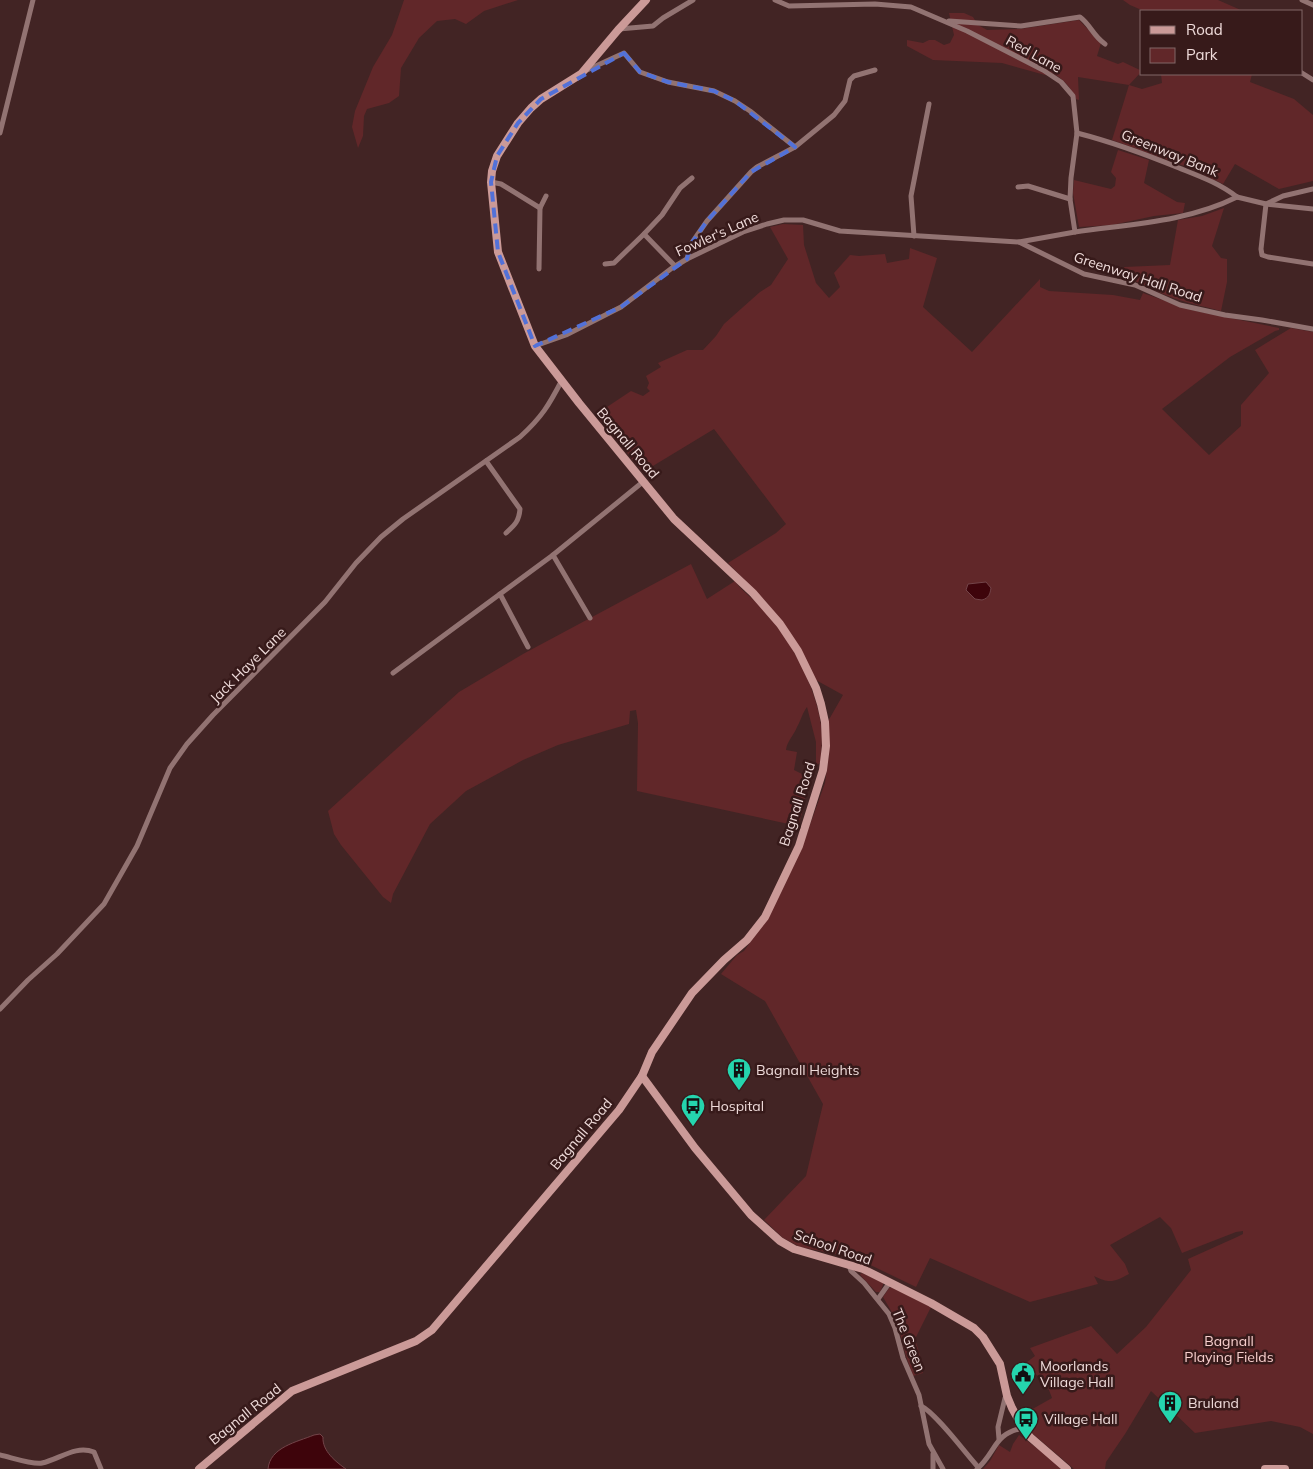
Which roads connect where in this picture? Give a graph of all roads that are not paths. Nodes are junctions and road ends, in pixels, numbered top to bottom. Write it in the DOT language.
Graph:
graph roads {
  1 [pos="33,0"];
  2 [pos="646,0"];
  3 [pos="693,0"];
  4 [pos="775,0"];
  5 [pos="1303,0"];
  6 [pos="1313,6"];
  7 [pos="946,21"];
  8 [pos="618,30"];
  9 [pos="1105,44"];
  10 [pos="875,70"];
  11 [pos="581,74"];
  12 [pos="929,104"];
  13 [pos="1077,133"];
  14 [pos="0,134"];
  15 [pos="795,147"];
  16 [pos="692,178"];
  17 [pos="492,182"];
  18 [pos="1018,187"];
  19 [pos="1313,189"];
  20 [pos="546,196"];
  21 [pos="1236,197"];
  22 [pos="1070,199"];
  23 [pos="1266,204"];
  24 [pos="540,208"];
  25 [pos="1313,209"];
  26 [pos="1075,232"];
  27 [pos="644,234"];
  28 [pos="914,236"];
  29 [pos="1019,242"];
  30 [pos="687,259"];
  31 [pos="606,264"];
  32 [pos="1313,264"];
  33 [pos="675,266"];
  34 [pos="539,269"];
  35 [pos="1313,329"];
  36 [pos="535,346"];
  37 [pos="562,380"];
  38 [pos="486,461"];
  39 [pos="644,482"];
  40 [pos="506,533"];
  41 [pos="554,554"];
  42 [pos="500,594"];
  43 [pos="590,618"];
  44 [pos="528,647"];
  45 [pos="393,674"];
  46 [pos="0,1009"];
  47 [pos="642,1076"];
  48 [pos="849,1265"];
  49 [pos="890,1282"];
  50 [pos="878,1300"];
  51 [pos="1007,1396"];
  52 [pos="922,1406"];
  53 [pos="1023,1428"];
  54 [pos="999,1439"];
  55 [pos="933,1454"];
  56 [pos="0,1455"];
  57 [pos="977,1468"];
  58 [pos="102,1469"];
  59 [pos="199,1469"];
  60 [pos="933,1469"];
  61 [pos="943,1469"];
  62 [pos="1068,1469"];
  63 [pos="1266,1469"];
  64 [pos="1285,1469"];
  1 -- 14 [label="street"];
  2 -- 8 [label="street, Bagnall Road"];
  3 -- 8 [label="street"];
  4 -- 7 [label="street"];
  5 -- 6 [label="street"];
  7 -- 9 [label="street"];
  7 -- 13 [label="street, Red Lane"];
  8 -- 11 [label="street, Bagnall Road"];
  10 -- 15 [label="street"];
  11 -- 15 [label="street"];
  11 -- 17 [label="street, Bagnall Road"];
  12 -- 28 [label="street"];
  13 -- 21 [label="street, Greenway Bank"];
  13 -- 22 [label="street, Red Lane"];
  15 -- 30 [label="street"];
  16 -- 27 [label="street"];
  17 -- 24 [label="street"];
  17 -- 36 [label="street, Bagnall Road"];
  18 -- 22 [label="street"];
  19 -- 23 [label="street"];
  20 -- 24 [label="street"];
  21 -- 23 [label="street"];
  21 -- 26 [label="street"];
  22 -- 26 [label="street, Red Lane"];
  23 -- 25 [label="street"];
  23 -- 32 [label="street"];
  24 -- 34 [label="street"];
  26 -- 29 [label="street"];
  27 -- 31 [label="street"];
  27 -- 33 [label="street"];
  28 -- 29 [label="street, Fowler's Lane"];
  28 -- 30 [label="street, Fowler's Lane"];
  29 -- 35 [label="street, Greenway Hall Road"];
  30 -- 33 [label="street, Fowler's Lane"];
  33 -- 36 [label="street, Fowler's Lane"];
  36 -- 37 [label="street, Bagnall Road"];
  37 -- 38 [label="street, Jack Haye Lane"];
  37 -- 39 [label="street, Bagnall Road"];
  38 -- 40 [label="street"];
  38 -- 46 [label="street, Jack Haye Lane"];
  39 -- 41 [label="street"];
  39 -- 47 [label="street, Bagnall Road"];
  41 -- 42 [label="street"];
  41 -- 43 [label="street"];
  42 -- 44 [label="street"];
  42 -- 45 [label="street"];
  47 -- 48 [label="street, School Road"];
  47 -- 59 [label="street, Bagnall Road"];
  48 -- 49 [label="street, School Road"];
  48 -- 50 [label="street, The Green"];
  49 -- 50 [label="street"];
  49 -- 51 [label="street, School Road"];
  50 -- 52 [label="street, The Green"];
  51 -- 53 [label="street, School Road"];
  51 -- 54 [label="street, School Road"];
  52 -- 55 [label="street, The Green"];
  52 -- 57 [label="street, The Green"];
  53 -- 54 [label="street"];
  53 -- 62 [label="street, School Road"];
  54 -- 57 [label="street, School Road"];
  55 -- 60 [label="street, The Green"];
  55 -- 61 [label="street, The Green"];
  56 -- 58 [label="street"];
  63 -- 64 [label="street"];
}
